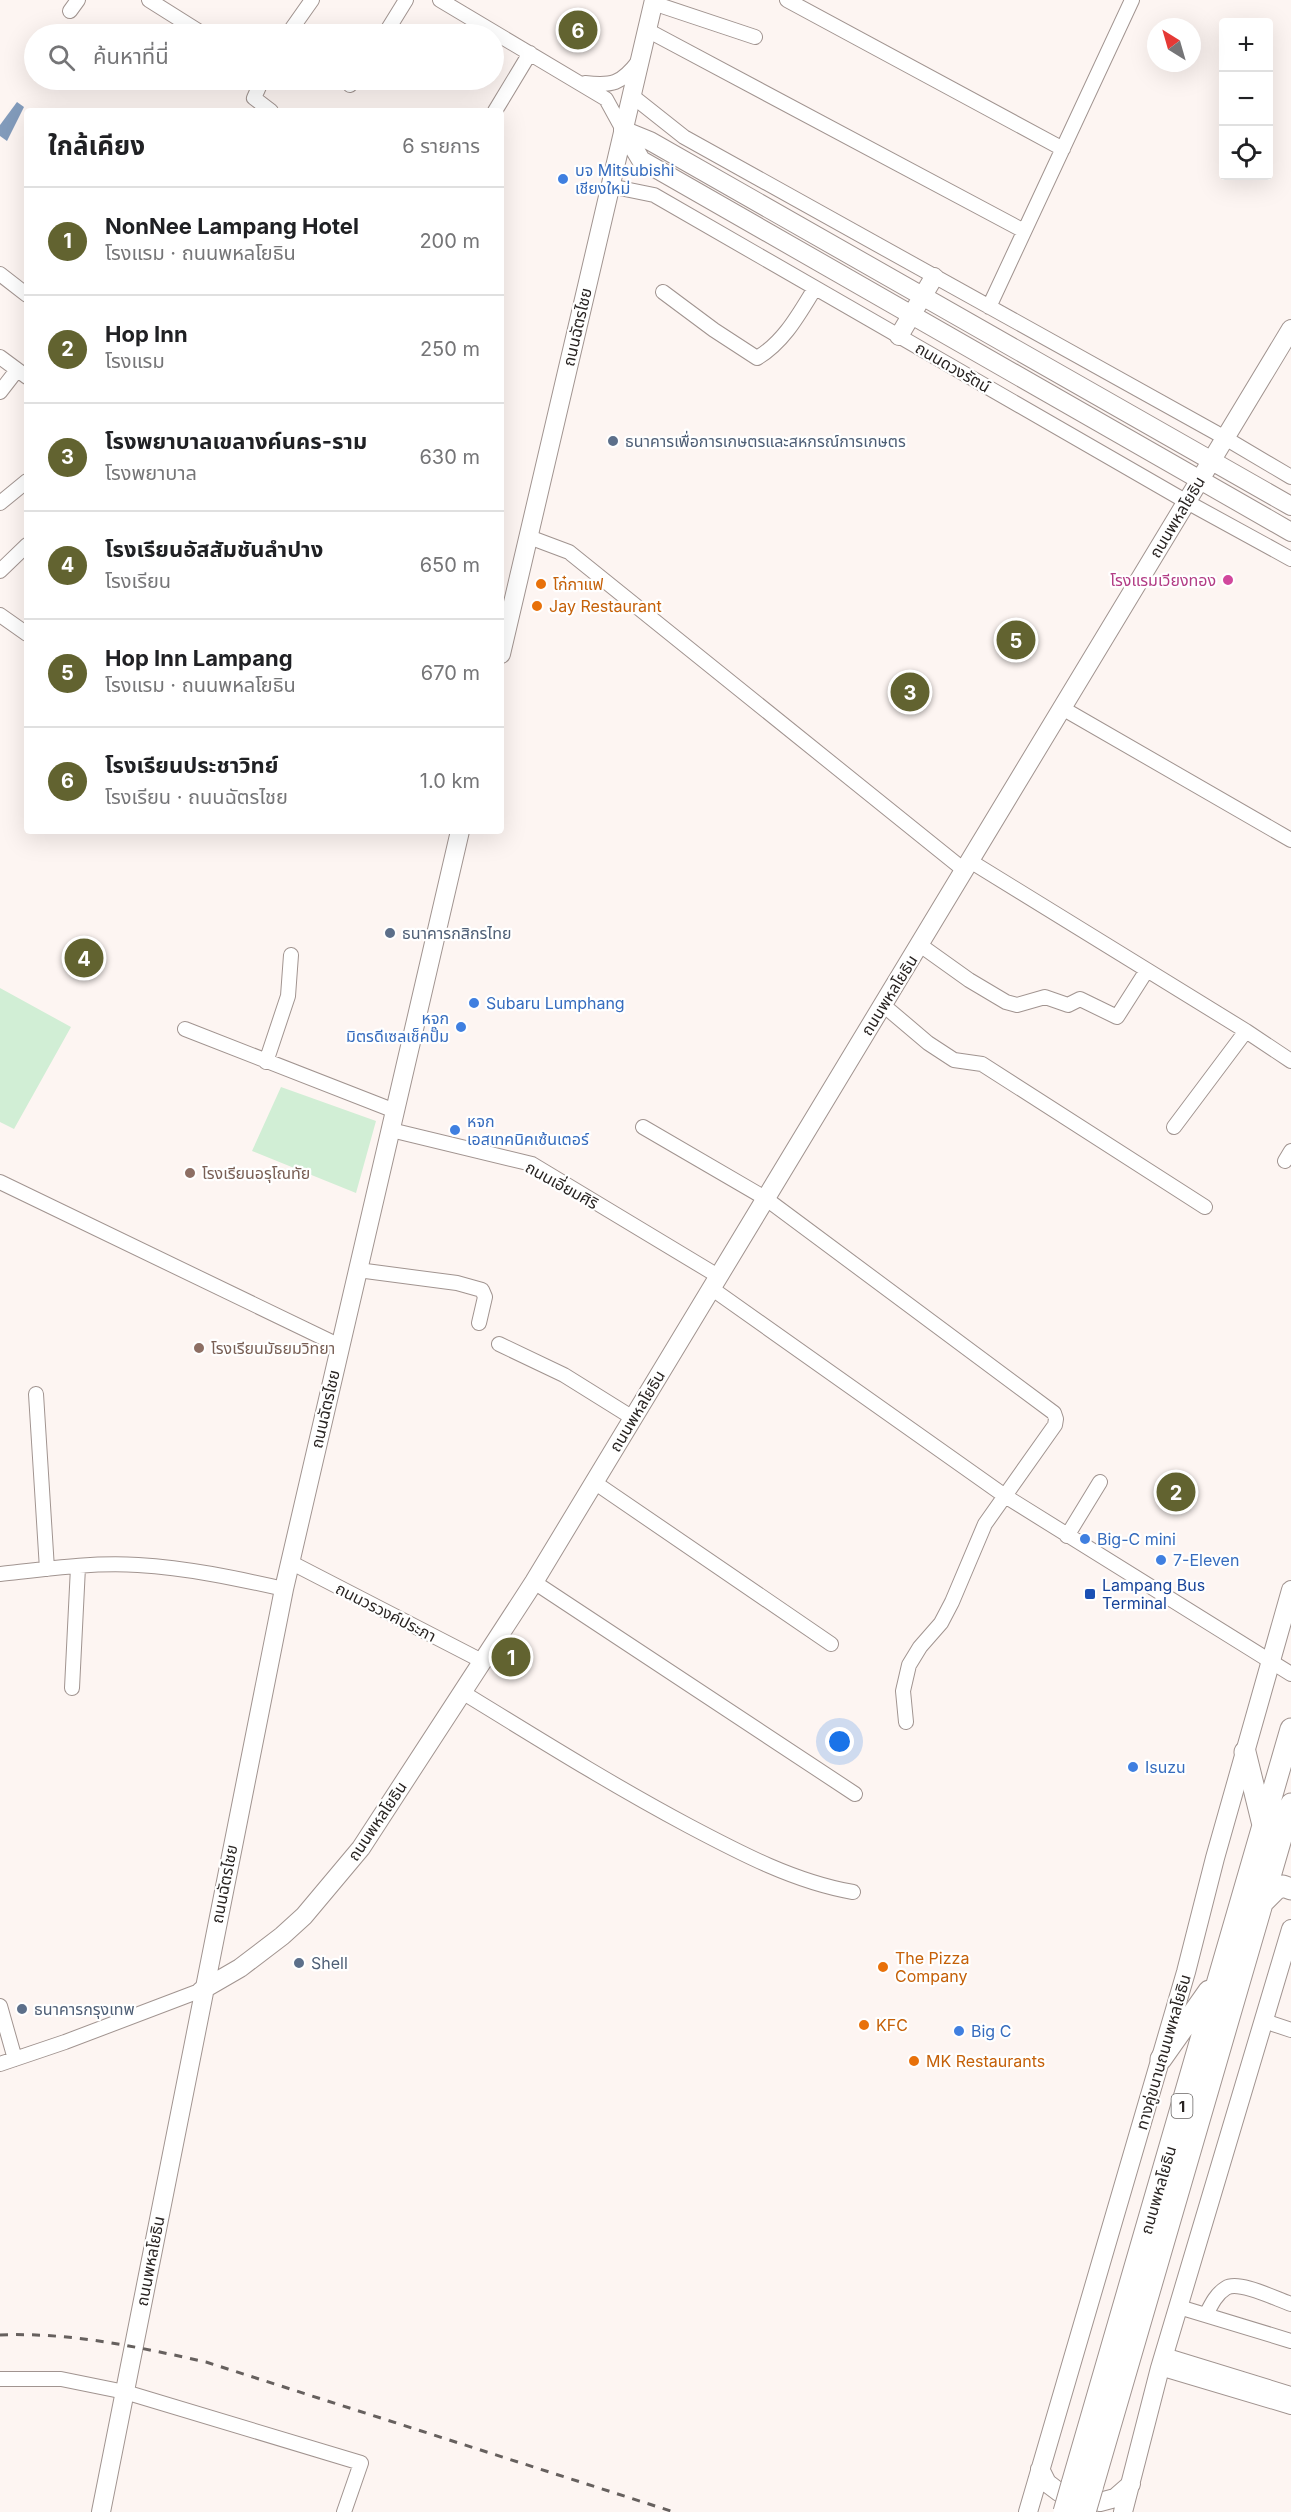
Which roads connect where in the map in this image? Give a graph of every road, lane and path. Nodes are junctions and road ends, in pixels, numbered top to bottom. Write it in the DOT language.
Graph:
graph roads {
  1 [pos="149,0"];
  2 [pos="312,0"];
  3 [pos="406,0"];
  4 [pos="440,0"];
  5 [pos="787,0"];
  6 [pos="1132,0"];
  7 [pos="653,1"];
  8 [pos="187,24"];
  9 [pos="295,24"];
  10 [pos="391,24"];
  11 [pos="481,24"];
  12 [pos="647,30"];
  13 [pos="755,37"];
  14 [pos="504,38"];
  15 [pos="530,53"];
  16 [pos="640,60"];
  17 [pos="580,82"];
  18 [pos="258,90"];
  19 [pos="632,95"];
  20 [pos="252,104"];
  21 [pos="497,108"];
  22 [pos="623,130"];
  23 [pos="1062,149"];
  24 [pos="610,186"];
  25 [pos="1024,231"];
  26 [pos="0,274"];
  27 [pos="934,277"];
  28 [pos="815,288"];
  29 [pos="663,292"];
  30 [pos="24,293"];
  31 [pos="922,297"];
  32 [pos="989,307"];
  33 [pos="912,315"];
  34 [pos="1291,329"];
  35 [pos="899,336"];
  36 [pos="0,357"];
  37 [pos="22,374"];
  38 [pos="0,393"];
  39 [pos="1225,438"];
  40 [pos="1212,460"];
  41 [pos="1291,477"];
  42 [pos="1200,480"];
  43 [pos="24,483"];
  44 [pos="1187,502"];
  45 [pos="0,503"];
  46 [pos="1291,506"];
  47 [pos="1291,532"];
  48 [pos="529,537"];
  49 [pos="24,548"];
  50 [pos="1291,559"];
  51 [pos="0,571"];
  52 [pos="0,615"];
  53 [pos="24,632"];
  54 [pos="504,641"];
  55 [pos="1062,708"];
  56 [pos="459,834"];
  57 [pos="1291,840"];
  58 [pos="967,865"];
  59 [pos="920,945"];
  60 [pos="291,955"];
  61 [pos="1147,970"];
  62 [pos="882,1004"];
  63 [pos="185,1029"];
  64 [pos="1246,1031"];
  65 [pos="1291,1061"];
  66 [pos="266,1062"];
  67 [pos="395,1111"];
  68 [pos="643,1127"];
  69 [pos="1174,1127"];
  70 [pos="391,1130"];
  71 [pos="0,1182"];
  72 [pos="765,1198"];
  73 [pos="1205,1207"];
  74 [pos="358,1270"];
  75 [pos="715,1282"];
  76 [pos="479,1323"];
  77 [pos="499,1344"];
  78 [pos="340,1346"];
  79 [pos="36,1394"];
  80 [pos="633,1418"];
  81 [pos="594,1482"];
  82 [pos="1100,1482"];
  83 [pos="1005,1496"];
  84 [pos="1067,1536"];
  85 [pos="290,1562"];
  86 [pos="78,1567"];
  87 [pos="47,1569"];
  88 [pos="0,1574"];
  89 [pos="534,1582"];
  90 [pos="284,1589"];
  91 [pos="1291,1590"];
  92 [pos="831,1644"];
  93 [pos="482,1661"];
  94 [pos="1270,1662"];
  95 [pos="1291,1674"];
  96 [pos="72,1688"];
  97 [pos="462,1692"];
  98 [pos="906,1722"];
  99 [pos="1291,1729"];
  100 [pos="1243,1759"];
  101 [pos="855,1794"];
  102 [pos="1291,1804"];
  103 [pos="1263,1826"];
  104 [pos="1291,1889"];
  105 [pos="853,1892"];
  106 [pos="1264,1901"];
  107 [pos="1291,1929"];
  108 [pos="1219,1977"];
  109 [pos="202,1990"];
  110 [pos="0,2006"];
  111 [pos="1264,2021"];
  112 [pos="1291,2030"];
  113 [pos="15,2059"];
  114 [pos="1161,2059"];
  115 [pos="0,2064"];
  116 [pos="1291,2304"];
  117 [pos="1179,2307"];
  118 [pos="1206,2315"];
  119 [pos="1291,2341"];
  120 [pos="1162,2362"];
  121 [pos="0,2379"];
  122 [pos="125,2392"];
  123 [pos="1291,2394"];
  124 [pos="1291,2408"];
  125 [pos="1040,2469"];
  126 [pos="1131,2484"];
  127 [pos="1082,2486"];
  128 [pos="101,2512"];
  129 [pos="344,2512"];
  130 [pos="1028,2512"];
  131 [pos="1064,2512"];
  132 [pos="1085,2512"];
  133 [pos="1123,2512"];
  1 -- 8 [label="street"];
  2 -- 9 [label="street"];
  3 -- 10 [label="street"];
  4 -- 11 [label="street"];
  5 -- 23 [label="street"];
  6 -- 23 [label="street"];
  7 -- 12 [label="main road, ถนนฉัตรไชย"];
  7 -- 13 [label="street"];
  12 -- 16 [label="main road, ถนนฉัตรไชย"];
  12 -- 25 [label="street"];
  14 -- 15 [label="street"];
  15 -- 17 [label="street"];
  15 -- 21 [label="street"];
  16 -- 17 [label="street"];
  16 -- 19 [label="main road, ถนนฉัตรไชย"];
  17 -- 22 [label="street"];
  18 -- 20 [label="street"];
  19 -- 22 [label="main road, ถนนฉัตรไชย"];
  19 -- 27 [label="street"];
  22 -- 24 [label="main road, ถนนฉัตรไชย"];
  22 -- 31 [label="main road"];
  22 -- 33 [label="main road"];
  23 -- 25 [label="street"];
  24 -- 28 [label="street, ถนนดวงรัตน์"];
  24 -- 48 [label="main road, ถนนฉัตรไชย"];
  25 -- 32 [label="street"];
  26 -- 30 [label="street"];
  27 -- 31 [label="main road"];
  27 -- 32 [label="street"];
  28 -- 29 [label="street"];
  28 -- 35 [label="street, ถนนดวงรัตน์"];
  31 -- 33 [label="main road"];
  31 -- 40 [label="main road"];
  32 -- 39 [label="street"];
  33 -- 35 [label="main road"];
  33 -- 42 [label="main road"];
  34 -- 39 [label="main road, ถนนพหลโยธิน"];
  35 -- 44 [label="street, ถนนดวงรัตน์"];
  36 -- 37 [label="street"];
  37 -- 38 [label="street"];
  39 -- 40 [label="main road, ถนนพหลโยธิน"];
  39 -- 41 [label="street"];
  40 -- 42 [label="main road, ถนนพหลโยธิน"];
  40 -- 46 [label="main road"];
  42 -- 44 [label="main road, ถนนพหลโยธิน"];
  42 -- 47 [label="main road"];
  43 -- 45 [label="street"];
  44 -- 50 [label="street, ถนนดวงรัตน์"];
  44 -- 55 [label="main road, ถนนพหลโยธิน"];
  48 -- 54 [label="main road, ถนนฉัตรไชย"];
  48 -- 58 [label="street"];
  49 -- 51 [label="street"];
  52 -- 53 [label="street"];
  55 -- 57 [label="street"];
  55 -- 58 [label="main road, ถนนพหลโยธิน"];
  56 -- 67 [label="main road, ถนนฉัตรไชย"];
  58 -- 59 [label="main road, ถนนพหลโยธิน"];
  58 -- 61 [label="street"];
  59 -- 61 [label="street"];
  59 -- 62 [label="main road, ถนนพหลโยธิน"];
  60 -- 66 [label="street"];
  61 -- 64 [label="street"];
  62 -- 72 [label="main road, ถนนพหลโยธิน"];
  62 -- 73 [label="street"];
  63 -- 66 [label="street"];
  64 -- 65 [label="street"];
  64 -- 69 [label="street"];
  66 -- 67 [label="street"];
  67 -- 70 [label="main road, ถนนฉัตรไชย"];
  68 -- 72 [label="street"];
  70 -- 74 [label="main road, ถนนฉัตรไชย"];
  70 -- 75 [label="street, ถนนเอี่ยมศิริ"];
  71 -- 78 [label="street"];
  72 -- 75 [label="main road, ถนนพหลโยธิน"];
  72 -- 83 [label="street"];
  74 -- 76 [label="street"];
  74 -- 78 [label="main road, ถนนฉัตรไชย"];
  75 -- 80 [label="main road, ถนนพหลโยธิน"];
  75 -- 83 [label="street, ถนนเอี่ยมศิริ"];
  77 -- 80 [label="street"];
  78 -- 85 [label="main road, ถนนฉัตรไชย"];
  79 -- 87 [label="street"];
  80 -- 81 [label="main road, ถนนพหลโยธิน"];
  81 -- 89 [label="main road, ถนนพหลโยธิน"];
  81 -- 92 [label="street"];
  82 -- 84 [label="street"];
  83 -- 84 [label="street, ถนนเอี่ยมศิริ"];
  83 -- 98 [label="street"];
  84 -- 94 [label="street, ถนนเอี่ยมศิริ"];
  85 -- 90 [label="main road, ถนนฉัตรไชย"];
  85 -- 93 [label="street, ถนนวรวงค์ประภา"];
  86 -- 87 [label="street"];
  86 -- 90 [label="street"];
  86 -- 96 [label="street"];
  87 -- 88 [label="street"];
  89 -- 93 [label="main road, ถนนพหลโยธิน"];
  89 -- 101 [label="street"];
  90 -- 109 [label="main road, ถนนฉัตรไชย"];
  91 -- 94 [label="main road, ทางคู่ขนานถนนพหลโยธิน / 1"];
  93 -- 97 [label="main road, ถนนพหลโยธิน"];
  94 -- 95 [label="street, ถนนเอี่ยมศิริ"];
  94 -- 100 [label="main road, ทางคู่ขนานถนนพหลโยธิน / 1"];
  97 -- 105 [label="street"];
  97 -- 109 [label="main road, ถนนพหลโยธิน"];
  99 -- 103 [label="highway, ถนนพหลโยธิน / 1"];
  100 -- 103 [label="highway"];
  100 -- 114 [label="main road, ทางคู่ขนานถนนพหลโยธิน / 1"];
  102 -- 106 [label="highway, ถนนพหลโยธิน / 1"];
  103 -- 108 [label="highway, ถนนพหลโยธิน / 1"];
  104 -- 106 [label="highway"];
  106 -- 127 [label="highway, ถนนพหลโยธิน / 1"];
  107 -- 111 [label="main road"];
  108 -- 114 [label="highway"];
  108 -- 127 [label="highway, ถนนพหลโยธิน / 1"];
  109 -- 113 [label="street"];
  109 -- 122 [label="main road, ถนนพหลโยธิน"];
  110 -- 113 [label="street"];
  111 -- 112 [label="street"];
  111 -- 117 [label="main road"];
  113 -- 115 [label="street"];
  114 -- 125 [label="main road, ทางคู่ขนานถนนพหลโยธิน / 1"];
  116 -- 118 [label="street"];
  117 -- 118 [label="street"];
  117 -- 120 [label="main road"];
  118 -- 119 [label="street"];
  120 -- 123 [label="street"];
  120 -- 124 [label="street"];
  120 -- 126 [label="main road"];
  121 -- 122 [label="street"];
  122 -- 128 [label="main road, ถนนพหลโยธิน"];
  122 -- 129 [label="street"];
  125 -- 126 [label="main road"];
  125 -- 130 [label="main road, ทางคู่ขนานถนนพหลโยธิน / 1"];
  126 -- 133 [label="main road"];
  127 -- 131 [label="highway, ถนนพหลโยธิน / 1, bridge"];
  127 -- 132 [label="highway, ถนนพหลโยธิน / 1, bridge"];
}
